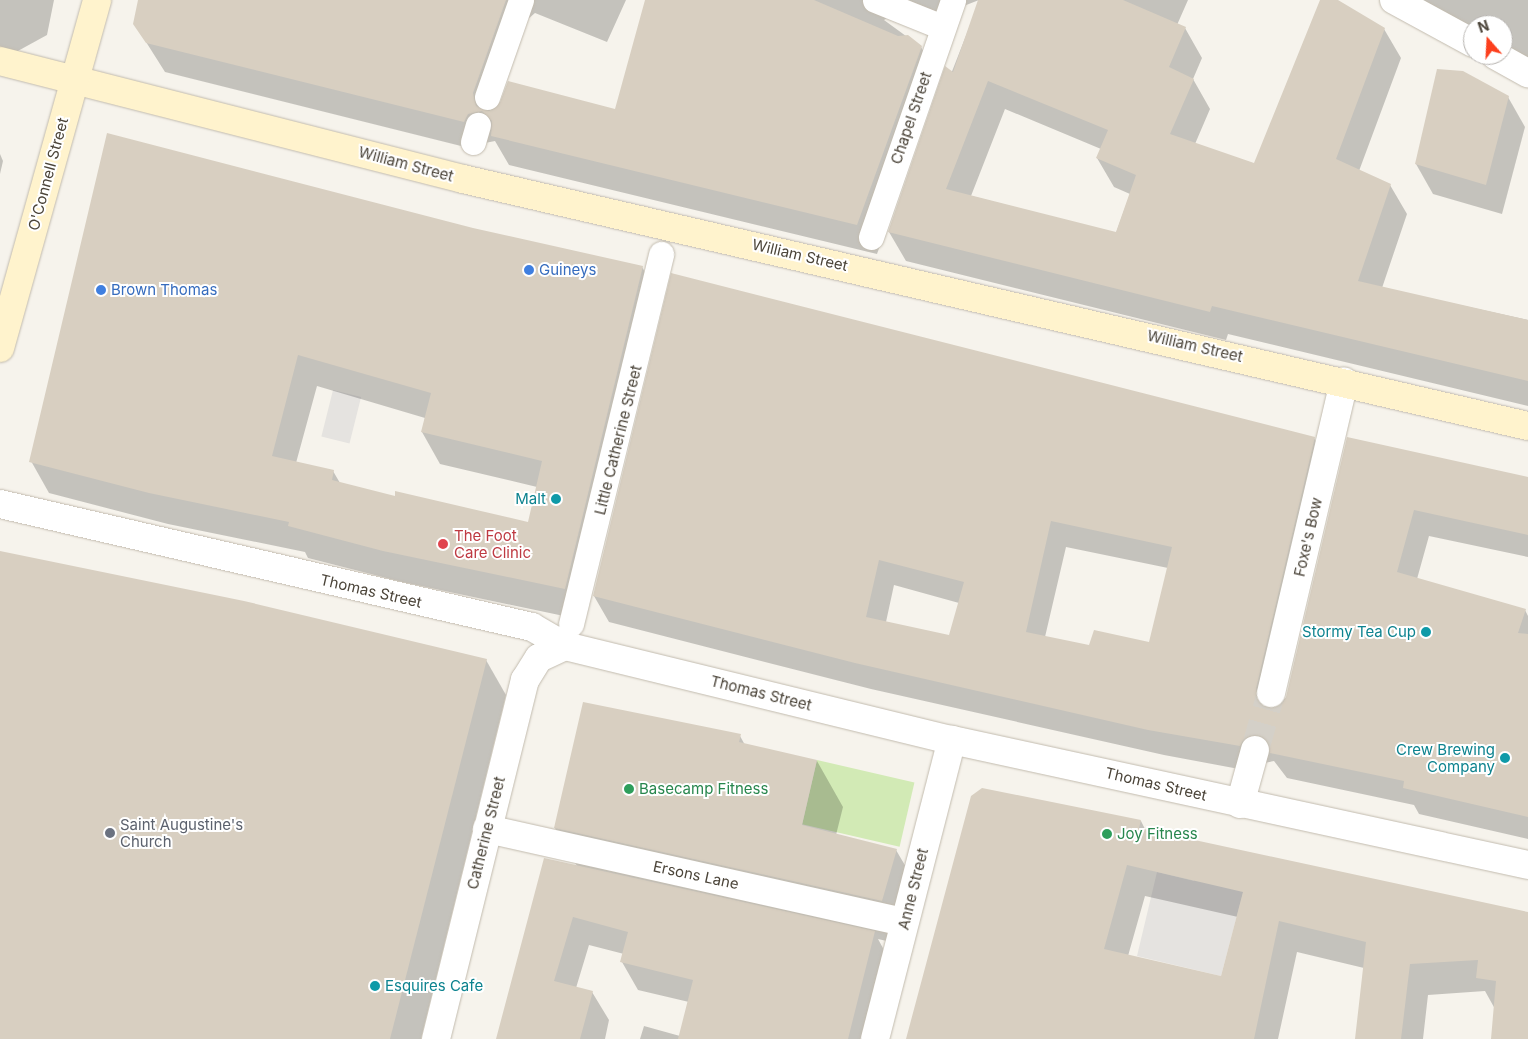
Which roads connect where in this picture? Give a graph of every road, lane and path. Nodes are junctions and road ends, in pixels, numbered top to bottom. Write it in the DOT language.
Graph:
graph roads {
  1 [pos="97,0"];
  2 [pos="521,0"];
  3 [pos="875,0"];
  4 [pos="953,0"];
  5 [pos="1394,0"];
  6 [pos="942,27"];
  7 [pos="1463,37"];
  8 [pos="0,61"];
  9 [pos="1513,65"];
  10 [pos="1528,73"];
  11 [pos="74,77"];
  12 [pos="487,97"];
  13 [pos="870,237"];
  14 [pos="661,254"];
  15 [pos="0,348"];
  16 [pos="1344,381"];
  17 [pos="1528,426"];
  18 [pos="0,504"];
  19 [pos="568,635"];
  20 [pos="1271,693"];
  21 [pos="952,740"];
  22 [pos="1255,750"];
  23 [pos="1240,804"];
  24 [pos="487,829"];
  25 [pos="1528,865"];
  26 [pos="904,922"];
  27 [pos="436,1039"];
  28 [pos="875,1039"];
  1 -- 11 [label="main road, O'Connell Street"];
  2 -- 12 [label="street"];
  3 -- 6 [label="street"];
  4 -- 6 [label="street, Chapel Street"];
  5 -- 7 [label="street"];
  6 -- 13 [label="street, Chapel Street"];
  8 -- 11 [label="main road, William Street"];
  9 -- 10 [label="street"];
  11 -- 15 [label="main road, O'Connell Street"];
  11 -- 16 [label="main road, William Street"];
  14 -- 19 [label="street, Little Catherine Street"];
  16 -- 17 [label="main road, William Street"];
  16 -- 20 [label="street, Foxe's Bow"];
  18 -- 19 [label="street, Thomas Street"];
  19 -- 21 [label="street, Thomas Street"];
  19 -- 24 [label="street, Catherine Street"];
  21 -- 23 [label="street, Thomas Street"];
  21 -- 26 [label="street, Anne Street"];
  22 -- 23 [label="street"];
  23 -- 25 [label="street, Thomas Street"];
  24 -- 26 [label="street, Ersons Lane"];
  24 -- 27 [label="street, Catherine Street"];
  26 -- 28 [label="street, Anne Street"];
}
